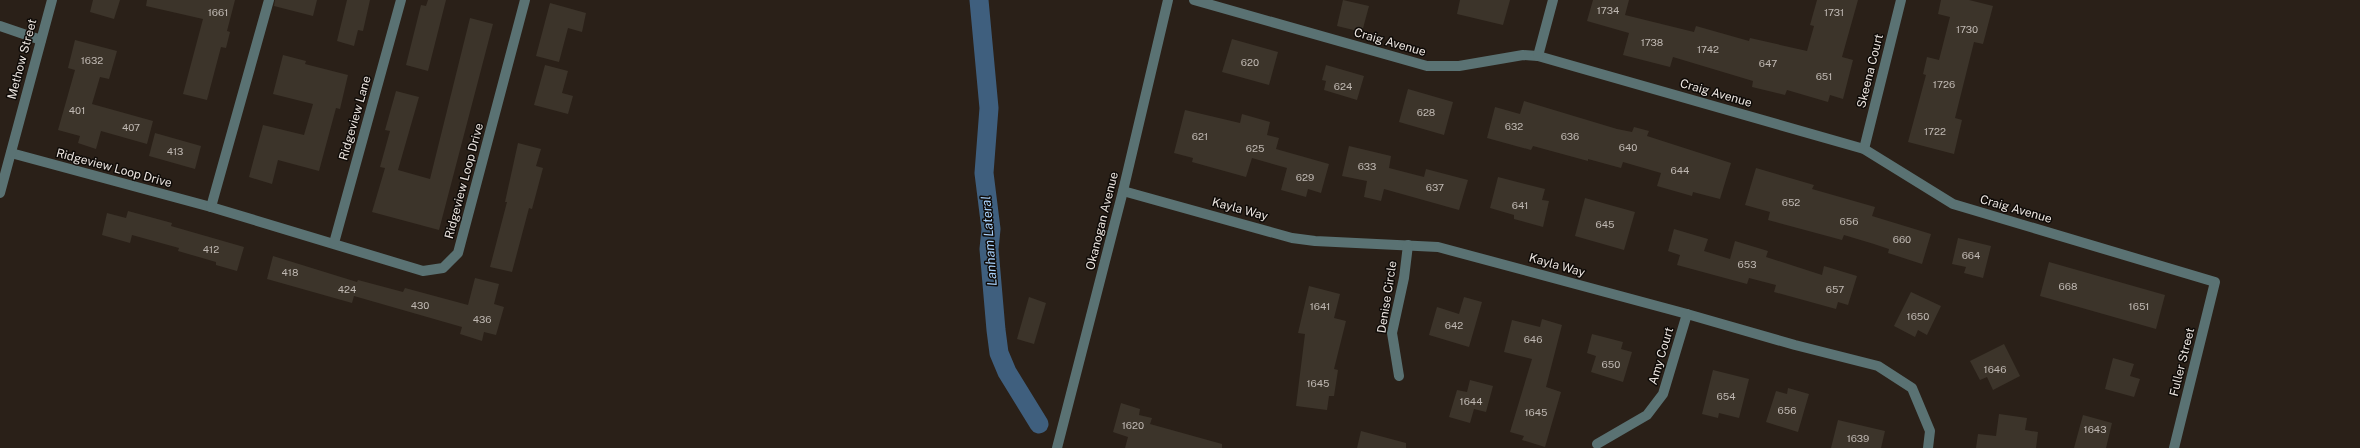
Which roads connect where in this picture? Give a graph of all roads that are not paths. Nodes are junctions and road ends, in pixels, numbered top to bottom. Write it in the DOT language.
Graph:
graph roads {
  1 [pos="52,0"];
  2 [pos="269,0"];
  3 [pos="401,0"];
  4 [pos="525,0"];
  5 [pos="1168,0"];
  6 [pos="1194,0"];
  7 [pos="1553,0"];
  8 [pos="1901,0"];
  9 [pos="0,26"];
  10 [pos="41,40"];
  11 [pos="1538,56"];
  12 [pos="1864,148"];
  13 [pos="11,153"];
  14 [pos="1123,191"];
  15 [pos="0,193"];
  16 [pos="211,208"];
  17 [pos="334,243"];
  18 [pos="1408,245"];
  19 [pos="2215,282"];
  20 [pos="1687,314"];
  21 [pos="1399,376"];
  22 [pos="1597,444"];
  23 [pos="1057,448"];
  24 [pos="1928,448"];
  25 [pos="2174,448"];
  1 -- 10 [label="street, Methow Street"];
  2 -- 16 [label="street"];
  3 -- 17 [label="street, Ridgeview Lane"];
  4 -- 17 [label="street, Ridgeview Loop Drive"];
  5 -- 14 [label="street, Okanogan Avenue"];
  6 -- 11 [label="street, Craig Avenue"];
  7 -- 11 [label="street"];
  8 -- 12 [label="street, Skeena Court"];
  9 -- 10 [label="street"];
  10 -- 13 [label="street, Methow Street"];
  11 -- 12 [label="street, Craig Avenue"];
  12 -- 19 [label="street, Craig Avenue"];
  13 -- 15 [label="street, Methow Street"];
  13 -- 16 [label="street, Ridgeview Loop Drive"];
  14 -- 18 [label="street, Kayla Way"];
  14 -- 23 [label="street, Okanogan Avenue"];
  16 -- 17 [label="street, Ridgeview Loop Drive"];
  18 -- 20 [label="street, Kayla Way"];
  18 -- 21 [label="street, Denise Circle"];
  19 -- 25 [label="street, Fuller Street"];
  20 -- 22 [label="street, Amy Court"];
  20 -- 24 [label="street, Kayla Way"];
}
